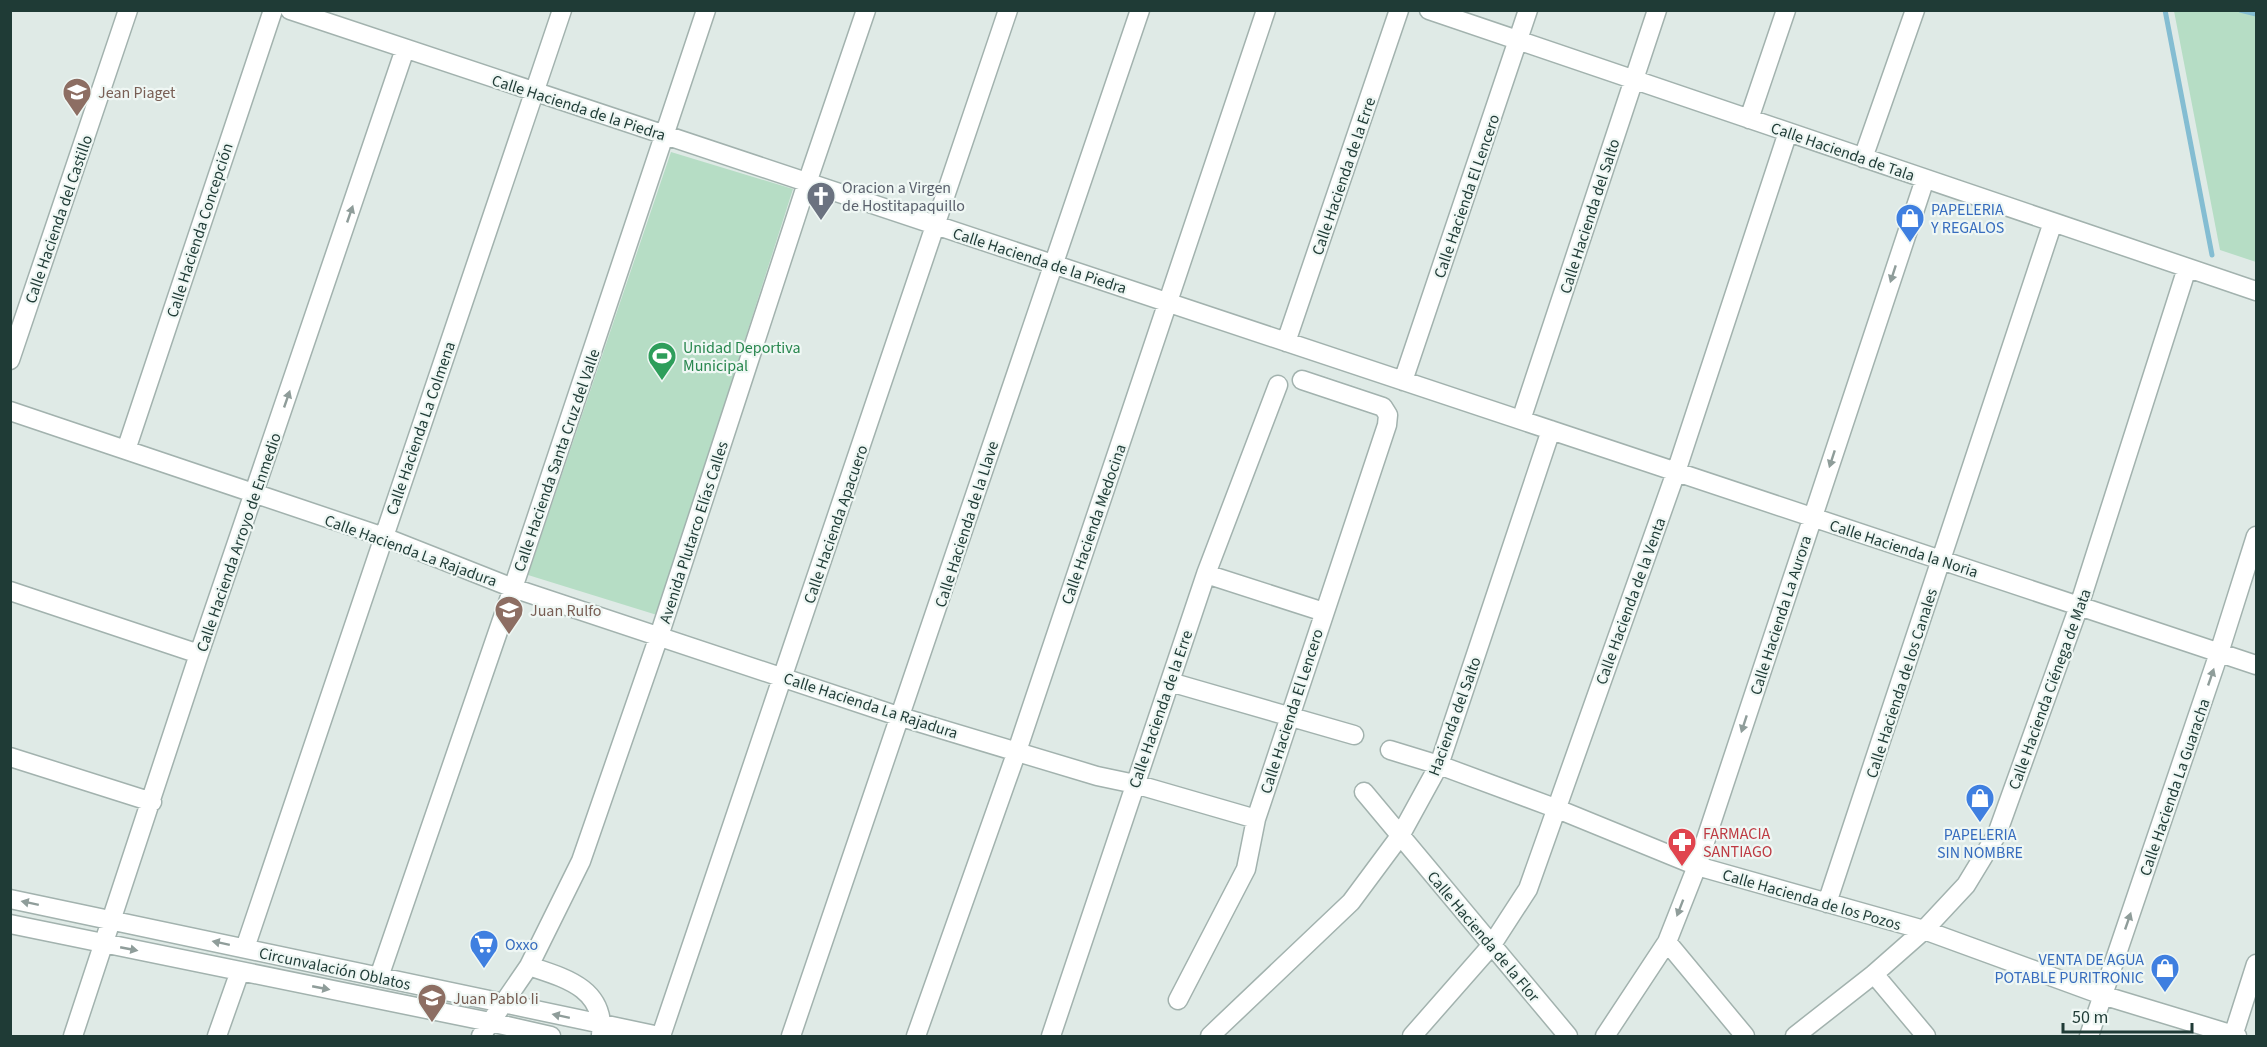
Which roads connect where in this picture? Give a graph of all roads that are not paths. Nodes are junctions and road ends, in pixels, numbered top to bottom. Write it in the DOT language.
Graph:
graph roads {
  1 [pos="128,10"];
  2 [pos="273,10"];
  3 [pos="290,10"];
  4 [pos="562,10"];
  5 [pos="706,10"];
  6 [pos="866,10"];
  7 [pos="1008,10"];
  8 [pos="1140,10"];
  9 [pos="1266,10"];
  10 [pos="1399,10"];
  11 [pos="1429,10"];
  12 [pos="1528,10"];
  13 [pos="1657,10"];
  14 [pos="1786,10"];
  15 [pos="1915,10"];
  16 [pos="1518,41"];
  17 [pos="405,49"];
  18 [pos="1634,80"];
  19 [pos="534,92"];
  20 [pos="1749,119"];
  21 [pos="1788,132"];
  22 [pos="665,135"];
  23 [pos="1863,158"];
  24 [pos="1925,179"];
  25 [pos="807,183"];
  26 [pos="2053,222"];
  27 [pos="936,226"];
  28 [pos="1052,264"];
  29 [pos="2187,268"];
  30 [pos="2256,291"];
  31 [pos="1167,303"];
  32 [pos="1286,342"];
  33 [pos="10,360"];
  34 [pos="1302,380"];
  35 [pos="1403,381"];
  36 [pos="1278,385"];
  37 [pos="10,411"];
  38 [pos="1521,420"];
  39 [pos="1551,430"];
  40 [pos="126,450"];
  41 [pos="1676,472"];
  42 [pos="255,494"];
  43 [pos="1813,518"];
  44 [pos="2256,536"];
  45 [pos="384,537"];
  46 [pos="1941,561"];
  47 [pos="1206,574"];
  48 [pos="513,588"];
  49 [pos="10,591"];
  50 [pos="2079,606"];
  51 [pos="1324,612"];
  52 [pos="659,636"];
  53 [pos="2219,653"];
  54 [pos="199,654"];
  55 [pos="2256,665"];
  56 [pos="783,677"];
  57 [pos="1170,682"];
  58 [pos="901,717"];
  59 [pos="1289,717"];
  60 [pos="1354,735"];
  61 [pos="1390,750"];
  62 [pos="1017,751"];
  63 [pos="10,757"];
  64 [pos="1439,765"];
  65 [pos="1135,784"];
  66 [pos="1364,792"];
  67 [pos="152,802"];
  68 [pos="1555,808"];
  69 [pos="1256,819"];
  70 [pos="1400,836"];
  71 [pos="1696,866"];
  72 [pos="10,899"];
  73 [pos="1827,903"];
  74 [pos="112,920"];
  75 [pos="10,924"];
  76 [pos="1924,930"];
  77 [pos="1667,942"];
  78 [pos="104,944"];
  79 [pos="1491,945"];
  80 [pos="244,948"];
  81 [pos="2256,964"];
  82 [pos="529,966"];
  83 [pos="240,972"];
  84 [pos="1874,974"];
  85 [pos="379,977"];
  86 [pos="2102,995"];
  87 [pos="1178,1000"];
  88 [pos="504,1004"];
  89 [pos="486,1029"];
  90 [pos="602,1031"];
  91 [pos="72,1036"];
  92 [pos="217,1036"];
  93 [pos="551,1036"];
  94 [pos="660,1036"];
  95 [pos="791,1036"];
  96 [pos="916,1036"];
  97 [pos="1051,1036"];
  98 [pos="1213,1036"];
  99 [pos="1412,1036"];
  100 [pos="1568,1036"];
  101 [pos="1605,1036"];
  102 [pos="1745,1036"];
  103 [pos="1795,1036"];
  104 [pos="1926,1036"];
  105 [pos="2089,1036"];
  106 [pos="2234,1036"];
  1 -- 33 [label="street, Calle Hacienda del Castillo"];
  2 -- 40 [label="street, Calle Hacienda Concepción"];
  3 -- 17 [label="street, Calle Hacienda de la Piedra"];
  4 -- 19 [label="street, Calle Hacienda La Colmena"];
  5 -- 22 [label="street, Calle Hacienda Santa Cruz del Valle"];
  6 -- 25 [label="street, Avenida Plutarco Elías Calles"];
  7 -- 27 [label="street, Calle Hacienda Apacuero"];
  8 -- 28 [label="street, Calle Hacienda de la Llave"];
  9 -- 31 [label="street, Calle Hacienda Medocina"];
  10 -- 32 [label="street, Calle Hacienda de la Erre"];
  11 -- 16 [label="street, Calle Hacienda de Tala"];
  12 -- 16 [label="street, Calle Hacienda El Lencero"];
  13 -- 18 [label="street, Calle Hacienda del Salto"];
  14 -- 20 [label="street"];
  15 -- 23 [label="street"];
  16 -- 18 [label="street, Calle Hacienda de Tala"];
  16 -- 35 [label="street, Calle Hacienda El Lencero"];
  17 -- 19 [label="street, Calle Hacienda de la Piedra"];
  42 -- 17 [label="street, Calle Hacienda Arroyo de Enmedio, one-way"];
  18 -- 20 [label="street, Calle Hacienda de Tala"];
  18 -- 38 [label="street, Calle Hacienda del Salto"];
  19 -- 22 [label="street, Calle Hacienda de la Piedra"];
  19 -- 45 [label="street, Calle Hacienda La Colmena"];
  20 -- 21 [label="street, Calle Hacienda de Tala"];
  21 -- 23 [label="street, Calle Hacienda de Tala"];
  21 -- 41 [label="street, Calle Hacienda de la Venta"];
  22 -- 25 [label="street, Calle Hacienda de la Piedra"];
  22 -- 48 [label="street, Calle Hacienda Santa Cruz del Valle"];
  23 -- 24 [label="street, Calle Hacienda de Tala"];
  24 -- 26 [label="street, Calle Hacienda de Tala"];
  24 -- 43 [label="street, Calle Hacienda La Aurora, one-way"];
  25 -- 27 [label="street, Calle Hacienda de la Piedra"];
  25 -- 52 [label="street, Avenida Plutarco Elías Calles"];
  26 -- 29 [label="street, Calle Hacienda de Tala"];
  26 -- 46 [label="street, Calle Hacienda de los Canales"];
  27 -- 28 [label="street, Calle Hacienda de la Piedra"];
  27 -- 56 [label="street, Calle Hacienda Apacuero"];
  28 -- 31 [label="street, Calle Hacienda de la Piedra"];
  28 -- 58 [label="street, Calle Hacienda de la Llave"];
  29 -- 30 [label="street, Calle Hacienda de Tala"];
  29 -- 50 [label="street, Calle Hacienda Ciénega de Mata"];
  31 -- 32 [label="street, Calle Hacienda de la Piedra"];
  31 -- 62 [label="street, Calle Hacienda Medocina"];
  32 -- 35 [label="street, Calle Hacienda de la Piedra"];
  34 -- 51 [label="street, Calle Hacienda El Lencero"];
  35 -- 38 [label="street, Calle Hacienda de la Piedra"];
  36 -- 47 [label="street, Calle Hacienda de la Erre"];
  37 -- 40 [label="street, Calle Hacienda La Rajadura"];
  38 -- 39 [label="street, Calle Hacienda de la Piedra"];
  39 -- 41 [label="street, Calle Hacienda la Noria"];
  39 -- 64 [label="street, Hacienda del Salto"];
  40 -- 42 [label="street, Calle Hacienda La Rajadura"];
  41 -- 43 [label="street, Calle Hacienda la Noria"];
  41 -- 68 [label="street, Calle Hacienda de la Venta"];
  42 -- 45 [label="street, Calle Hacienda La Rajadura"];
  42 -- 54 [label="street, Calle Hacienda Arroyo de Enmedio"];
  43 -- 46 [label="street, Calle Hacienda la Noria"];
  43 -- 71 [label="street, Calle Hacienda La Aurora, one-way"];
  44 -- 53 [label="street, Calle Hacienda La Guaracha"];
  45 -- 48 [label="street, Calle Hacienda La Rajadura"];
  45 -- 80 [label="street, Calle Hacienda La Colmena"];
  46 -- 50 [label="street, Calle Hacienda la Noria"];
  46 -- 73 [label="street, Calle Hacienda de los Canales"];
  47 -- 51 [label="street"];
  47 -- 57 [label="street, Calle Hacienda de la Erre"];
  48 -- 52 [label="street, Calle Hacienda La Rajadura"];
  48 -- 85 [label="street, Calle Hacienda Santa Cruz del Valle"];
  49 -- 54 [label="street"];
  50 -- 53 [label="street, Calle Hacienda la Noria"];
  50 -- 76 [label="street, Calle Hacienda Ciénega de Mata"];
  51 -- 59 [label="street, Calle Hacienda El Lencero"];
  52 -- 56 [label="street, Calle Hacienda La Rajadura"];
  52 -- 82 [label="street, Avenida Plutarco Elías Calles"];
  53 -- 55 [label="street, Calle Hacienda la Noria"];
  86 -- 53 [label="street, Calle Hacienda La Guaracha, one-way"];
  54 -- 67 [label="street, Calle Hacienda Arroyo de Enmedio"];
  56 -- 58 [label="street, Calle Hacienda La Rajadura"];
  56 -- 94 [label="street, Calle Hacienda Apacuero"];
  57 -- 59 [label="street"];
  57 -- 65 [label="street, Calle Hacienda de la Erre"];
  58 -- 62 [label="street, Calle Hacienda La Rajadura"];
  58 -- 95 [label="street, Calle Hacienda de la Llave"];
  59 -- 60 [label="street"];
  59 -- 69 [label="street, Calle Hacienda El Lencero"];
  61 -- 64 [label="street, Calle Hacienda de los Pozos"];
  62 -- 65 [label="street, Calle Hacienda La Rajadura"];
  62 -- 96 [label="street, Calle Hacienda Medocina"];
  63 -- 67 [label="street"];
  64 -- 68 [label="street, Calle Hacienda de los Pozos"];
  64 -- 70 [label="street, Hacienda del Salto"];
  65 -- 69 [label="street, Calle Hacienda La Rajadura"];
  65 -- 97 [label="street, Calle Hacienda de la Erre"];
  66 -- 70 [label="street, Calle Hacienda de la Flor"];
  67 -- 74 [label="street, Calle Hacienda Arroyo de Enmedio"];
  68 -- 71 [label="street, Calle Hacienda de los Pozos"];
  68 -- 79 [label="street, Calle Hacienda de la Venta"];
  69 -- 87 [label="street, Calle Hacienda El Lencero"];
  70 -- 79 [label="street, Calle Hacienda de la Flor"];
  70 -- 98 [label="street, Hacienda del Salto"];
  71 -- 73 [label="street, Calle Hacienda de los Pozos"];
  71 -- 77 [label="street, Calle Hacienda La Aurora, one-way"];
  74 -- 72 [label="street, Circunvalación Oblatos, one-way"];
  73 -- 76 [label="street, Calle Hacienda de los Pozos"];
  74 -- 78 [label="street, Calle Hacienda Arroyo de Enmedio"];
  80 -- 74 [label="street, Circunvalación Oblatos, one-way"];
  75 -- 78 [label="street, Circunvalación Oblatos"];
  76 -- 84 [label="street, Calle Hacienda Ciénega de Mata"];
  76 -- 86 [label="street, Calle Hacienda de los Pozos"];
  77 -- 101 [label="street, Calle Hacienda La Aurora"];
  77 -- 102 [label="street"];
  78 -- 83 [label="street, Circunvalación Oblatos, one-way"];
  78 -- 91 [label="street, Calle Hacienda Arroyo de Enmedio"];
  79 -- 99 [label="street, Calle Hacienda de la Venta"];
  79 -- 100 [label="street, Calle Hacienda de la Flor"];
  80 -- 85 [label="street, Circunvalación Oblatos"];
  81 -- 106 [label="street"];
  82 -- 88 [label="street, Avenida Plutarco Elías Calles"];
  82 -- 90 [label="street"];
  83 -- 89 [label="street, Circunvalación Oblatos, one-way"];
  83 -- 92 [label="street"];
  84 -- 103 [label="street, Calle Hacienda Ciénega de Mata"];
  84 -- 104 [label="street"];
  85 -- 88 [label="street, Circunvalación Oblatos"];
  86 -- 105 [label="street, Calle Hacienda La Guaracha"];
  86 -- 106 [label="street, Calle Hacienda de los Pozos"];
  88 -- 89 [label="street, Avenida Plutarco Elías Calles"];
  90 -- 88 [label="street, Circunvalación Oblatos, one-way"];
  89 -- 93 [label="street, Circunvalación Oblatos"];
  90 -- 94 [label="street, Circunvalación Oblatos"];
}
